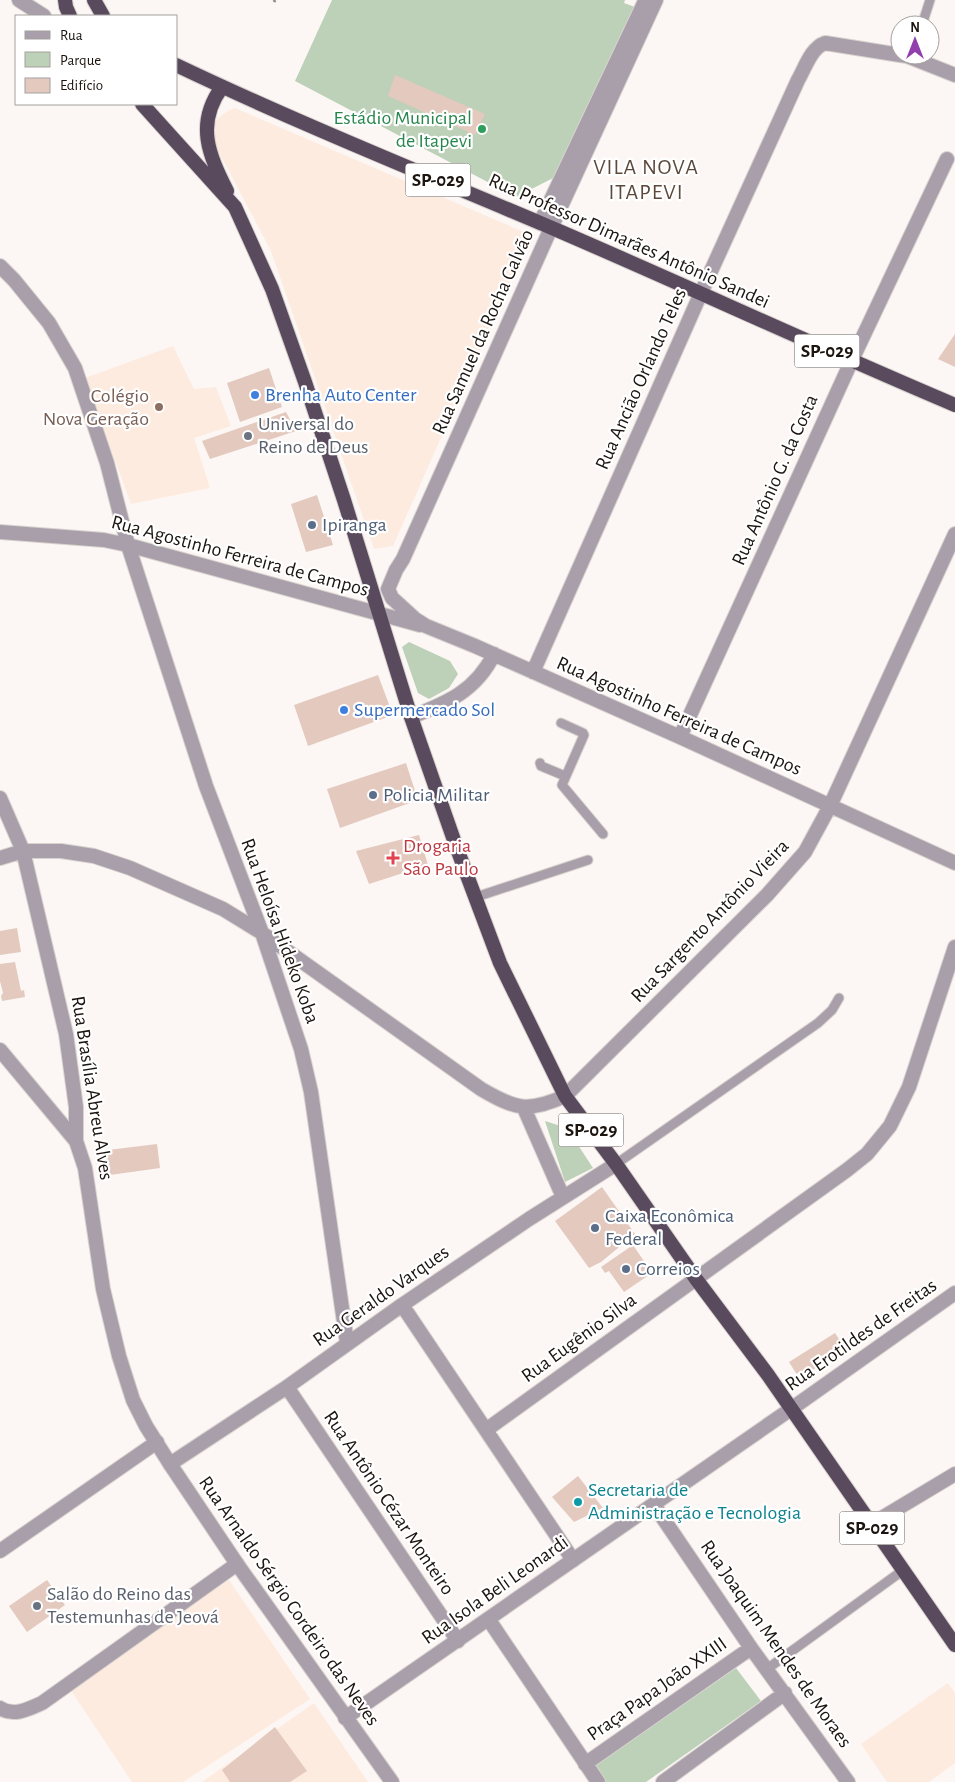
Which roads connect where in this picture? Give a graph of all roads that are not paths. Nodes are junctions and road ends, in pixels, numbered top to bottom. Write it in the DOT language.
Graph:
graph roads {
  1 [pos="19,0"];
  2 [pos="94,0"];
  3 [pos="646,0"];
  4 [pos="656,0"];
  5 [pos="930,0"];
  6 [pos="42,15"];
  7 [pos="102,15"];
  8 [pos="925,15"];
  9 [pos="890,53"];
  10 [pos="930,65"];
  11 [pos="178,66"];
  12 [pos="955,75"];
  13 [pos="222,87"];
  14 [pos="143,105"];
  15 [pos="947,159"];
  16 [pos="235,208"];
  17 [pos="546,226"];
  18 [pos="0,266"];
  19 [pos="701,293"];
  20 [pos="851,362"];
  21 [pos="955,405"];
  22 [pos="0,532"];
  23 [pos="955,534"];
  24 [pos="128,545"];
  25 [pos="392,598"];
  26 [pos="380,614"];
  27 [pos="426,626"];
  28 [pos="494,654"];
  29 [pos="533,672"];
  30 [pos="411,718"];
  31 [pos="561,723"];
  32 [pos="680,737"];
  33 [pos="540,763"];
  34 [pos="565,776"];
  35 [pos="0,798"];
  36 [pos="830,806"];
  37 [pos="603,834"];
  38 [pos="23,851"];
  39 [pos="0,858"];
  40 [pos="588,860"];
  41 [pos="955,863"];
  42 [pos="476,897"];
  43 [pos="262,932"];
  44 [pos="955,948"];
  45 [pos="840,998"];
  46 [pos="0,1050"];
  47 [pos="565,1096"];
  48 [pos="524,1108"];
  49 [pos="76,1140"];
  50 [pos="616,1164"];
  51 [pos="563,1197"];
  52 [pos="696,1278"];
  53 [pos="955,1293"];
  54 [pos="402,1305"];
  55 [pos="347,1343"];
  56 [pos="287,1387"];
  57 [pos="791,1410"];
  58 [pos="486,1430"];
  59 [pos="157,1442"];
  60 [pos="170,1464"];
  61 [pos="955,1474"];
  62 [pos="654,1504"];
  63 [pos="870,1525"];
  64 [pos="0,1551"];
  65 [pos="572,1560"];
  66 [pos="237,1564"];
  67 [pos="902,1571"];
  68 [pos="488,1620"];
  69 [pos="458,1641"];
  70 [pos="955,1645"];
  71 [pos="751,1648"];
  72 [pos="767,1669"];
  73 [pos="785,1693"];
  74 [pos="0,1708"];
  75 [pos="346,1718"];
  76 [pos="586,1764"];
  77 [pos="392,1782"];
  78 [pos="598,1782"];
  79 [pos="663,1782"];
  80 [pos="848,1782"];
  1 -- 6 [label="street"];
  2 -- 7 [label="highway"];
  3 -- 17 [label="street, Rua Samuel da Rocha Galvão"];
  4 -- 17 [label="street, Rua Samuel da Rocha Galvão"];
  5 -- 8 [label="lane"];
  9 -- 19 [label="street, Rua Ancião Orlando Teles"];
  10 -- 12 [label="street"];
  11 -- 13 [label="highway, Rua Professor Dimarães Antônio Sandei / SP-029"];
  13 -- 16 [label="highway, SP-029"];
  13 -- 17 [label="highway, Rua Professor Dimarães Antônio Sandei / SP-029"];
  14 -- 16 [label="highway, SP-029"];
  15 -- 20 [label="street, Rua Antônio G. da Costa"];
  16 -- 26 [label="highway, SP-029"];
  17 -- 19 [label="highway, Rua Professor Dimarães Antônio Sandei / SP-029"];
  17 -- 25 [label="street, Rua Samuel da Rocha Galvão"];
  18 -- 24 [label="street, Rua Heloísa Hideko Koba"];
  19 -- 20 [label="highway, Rua Professor Dimarães Antônio Sandei / SP-029"];
  19 -- 29 [label="street, Rua Ancião Orlando Teles"];
  20 -- 21 [label="highway, Rua Professor Dimarães Antônio Sandei / SP-029"];
  20 -- 32 [label="street, Rua Antônio G. da Costa"];
  22 -- 24 [label="street, Rua Agostinho Ferreira de Campos"];
  23 -- 36 [label="street, Rua Sargento Antônio Vieira"];
  24 -- 26 [label="street, Rua Agostinho Ferreira de Campos"];
  24 -- 43 [label="street, Rua Heloísa Hideko Koba"];
  25 -- 27 [label="street, Rua Agostinho Ferreira de Campos"];
  26 -- 27 [label="street, Rua Agostinho Ferreira de Campos"];
  26 -- 30 [label="highway, SP-029"];
  27 -- 28 [label="street, Rua Agostinho Ferreira de Campos"];
  28 -- 29 [label="street, Rua Agostinho Ferreira de Campos"];
  28 -- 30 [label="street"];
  29 -- 32 [label="street, Rua Agostinho Ferreira de Campos"];
  30 -- 42 [label="highway, SP-029"];
  31 -- 34 [label="lane"];
  32 -- 36 [label="street, Rua Agostinho Ferreira de Campos"];
  33 -- 34 [label="lane"];
  34 -- 37 [label="lane"];
  35 -- 38 [label="street, Rua Brasília Abreu Alves"];
  36 -- 41 [label="street, Rua Agostinho Ferreira de Campos"];
  36 -- 47 [label="street, Rua Sargento Antônio Vieira"];
  38 -- 39 [label="street"];
  38 -- 43 [label="street"];
  38 -- 49 [label="street, Rua Brasília Abreu Alves"];
  40 -- 42 [label="lane"];
  42 -- 47 [label="highway, SP-029"];
  43 -- 48 [label="street"];
  43 -- 55 [label="street, Rua Heloísa Hideko Koba"];
  44 -- 52 [label="street, Rua Eugênio Silva"];
  45 -- 50 [label="lane"];
  46 -- 49 [label="street"];
  47 -- 48 [label="street"];
  47 -- 50 [label="highway, SP-029"];
  48 -- 51 [label="street"];
  49 -- 59 [label="street, Rua Brasília Abreu Alves"];
  50 -- 51 [label="street, Rua Geraldo Varques"];
  50 -- 52 [label="highway, SP-029"];
  51 -- 54 [label="street, Rua Geraldo Varques"];
  52 -- 57 [label="highway, SP-029"];
  52 -- 58 [label="street, Rua Eugênio Silva"];
  53 -- 57 [label="street, Rua Erotildes de Freitas"];
  54 -- 55 [label="street, Rua Geraldo Varques"];
  54 -- 58 [label="street"];
  55 -- 56 [label="street, Rua Geraldo Varques"];
  56 -- 60 [label="street, Rua Geraldo Varques"];
  56 -- 69 [label="street, Rua Antônio Cézar Monteiro"];
  57 -- 62 [label="street, Rua Isola Beli Leonardi"];
  57 -- 63 [label="highway, SP-029"];
  58 -- 65 [label="street"];
  59 -- 60 [label="street, Rua Arnaldo Sérgio Cordeiro das Neves"];
  59 -- 64 [label="street"];
  60 -- 66 [label="street, Rua Arnaldo Sérgio Cordeiro das Neves"];
  61 -- 63 [label="street"];
  62 -- 65 [label="street, Rua Isola Beli Leonardi"];
  62 -- 71 [label="street, Rua Joaquim Mendes de Moraes"];
  63 -- 67 [label="highway, SP-029"];
  65 -- 68 [label="street, Rua Isola Beli Leonardi"];
  66 -- 74 [label="street"];
  66 -- 75 [label="street, Rua Arnaldo Sérgio Cordeiro das Neves"];
  67 -- 70 [label="highway, SP-029"];
  67 -- 72 [label="lane"];
  68 -- 69 [label="street, Rua Isola Beli Leonardi"];
  68 -- 76 [label="street"];
  69 -- 75 [label="street, Rua Isola Beli Leonardi"];
  71 -- 72 [label="street, Rua Joaquim Mendes de Moraes"];
  71 -- 76 [label="street, Praça Papa João XXIII"];
  72 -- 73 [label="street, Rua Joaquim Mendes de Moraes"];
  73 -- 79 [label="street"];
  73 -- 80 [label="street, Rua Joaquim Mendes de Moraes"];
  75 -- 77 [label="street, Rua Arnaldo Sérgio Cordeiro das Neves"];
  76 -- 78 [label="street"];
}
